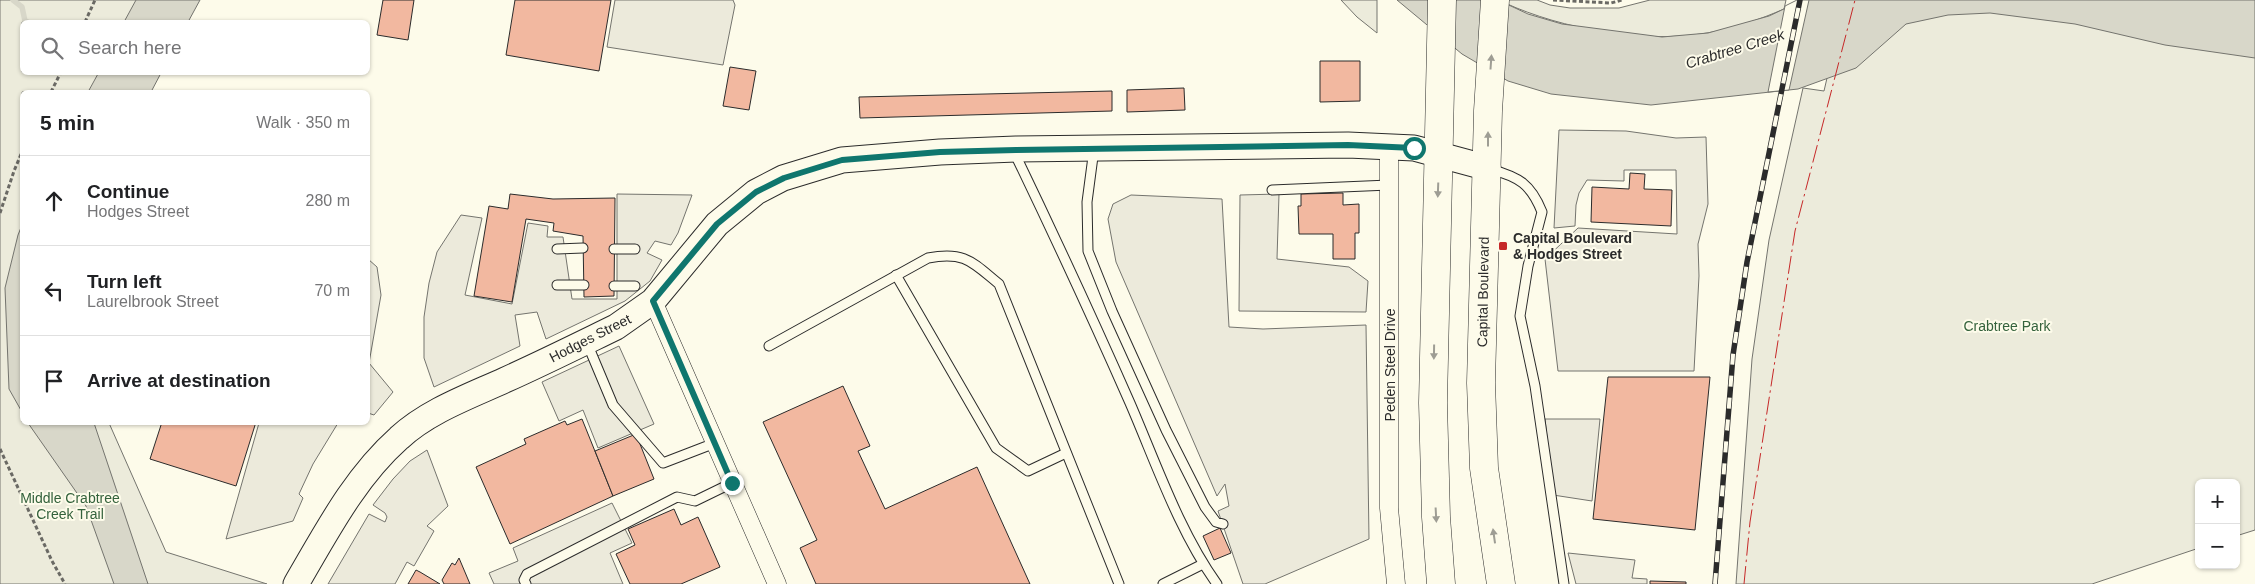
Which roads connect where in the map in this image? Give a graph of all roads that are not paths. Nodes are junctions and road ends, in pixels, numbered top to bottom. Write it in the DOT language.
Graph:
graph roads {
  1 [pos="1442,0"];
  2 [pos="1495,0"];
  3 [pos="1389,146"];
  4 [pos="1094,148"];
  5 [pos="1012,150"];
  6 [pos="1439,154"];
  7 [pos="1488,168"];
  8 [pos="1389,185"];
  9 [pos="1272,190"];
  10 [pos="583,248"];
  11 [pos="614,248"];
  12 [pos="557,249"];
  13 [pos="635,249"];
  14 [pos="896,275"];
  15 [pos="557,285"];
  16 [pos="584,285"];
  17 [pos="614,286"];
  18 [pos="644,294"];
  19 [pos="586,342"];
  20 [pos="768,346"];
  21 [pos="715,442"];
  22 [pos="1066,453"];
  23 [pos="732,483"];
  24 [pos="1223,524"];
  25 [pos="1203,564"];
  26 [pos="296,584"];
  27 [pos="526,584"];
  28 [pos="777,584"];
  29 [pos="1118,584"];
  30 [pos="1163,584"];
  31 [pos="1217,584"];
  32 [pos="1396,584"];
  33 [pos="1441,584"];
  34 [pos="1501,584"];
  35 [pos="1564,584"];
  1 -- 6 [label="main road"];
  7 -- 2 [label="main road, Capital Boulevard, one-way"];
  3 -- 4 [label="street, Hodges Street"];
  3 -- 6 [label="street, Hodges Street"];
  3 -- 8 [label="street, Peden Steel Drive"];
  4 -- 5 [label="street, Hodges Street"];
  4 -- 24 [label="lane"];
  5 -- 18 [label="street, Hodges Street"];
  5 -- 25 [label="lane"];
  6 -- 7 [label="street, Hodges Street"];
  6 -- 33 [label="main road, one-way"];
  34 -- 7 [label="main road, Capital Boulevard, one-way"];
  7 -- 35 [label="lane"];
  8 -- 9 [label="lane"];
  8 -- 32 [label="street, Peden Steel Drive"];
  10 -- 12 [label="lane"];
  11 -- 13 [label="lane"];
  14 -- 20 [label="lane"];
  14 -- 22 [label="lane"];
  14 -- 22 [label="lane"];
  15 -- 16 [label="lane"];
  17 -- 18 [label="lane"];
  18 -- 19 [label="street, Hodges Street"];
  18 -- 21 [label="street"];
  19 -- 21 [label="lane"];
  19 -- 26 [label="street, Hodges Street"];
  21 -- 23 [label="street"];
  22 -- 29 [label="lane"];
  23 -- 27 [label="lane"];
  23 -- 28 [label="street"];
  25 -- 30 [label="lane"];
  25 -- 31 [label="lane"];
}
